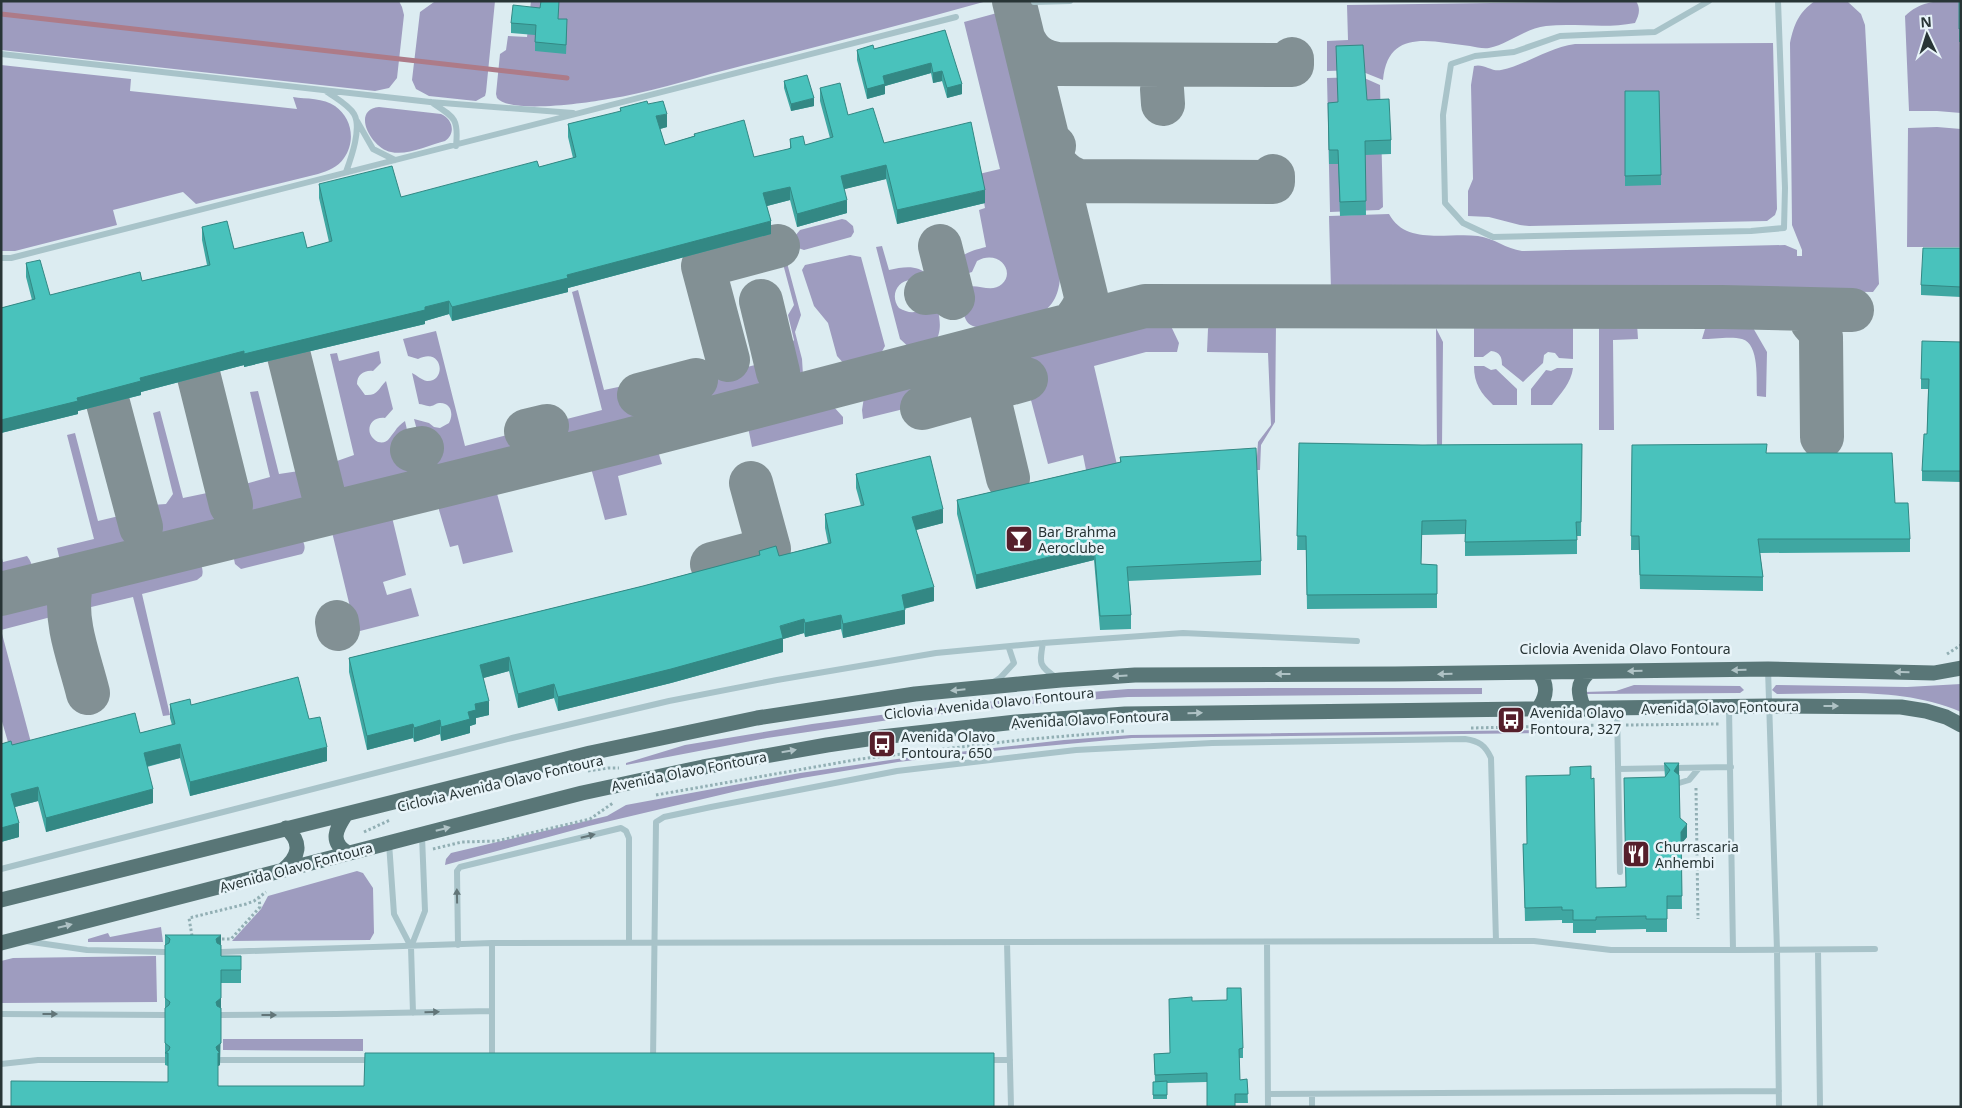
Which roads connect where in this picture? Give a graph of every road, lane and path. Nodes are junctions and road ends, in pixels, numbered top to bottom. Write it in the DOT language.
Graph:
graph roads {
  1 [pos="1070,1"];
  2 [pos="1709,1"];
  3 [pos="1778,1"];
  4 [pos="1034,2"];
  5 [pos="956,17"];
  6 [pos="1,54"];
  7 [pos="325,90"];
  8 [pos="430,102"];
  9 [pos="580,113"];
  10 [pos="357,120"];
  11 [pos="456,146"];
  12 [pos="396,160"];
  13 [pos="346,172"];
  14 [pos="1,258"];
  15 [pos="1357,641"];
  16 [pos="1043,643"];
  17 [pos="1961,645"];
  18 [pos="1009,648"];
  19 [pos="1942,658"];
  20 [pos="1961,668"];
  21 [pos="1768,670"];
  22 [pos="1539,672"];
  23 [pos="1589,672"];
  24 [pos="1060,680"];
  25 [pos="987,687"];
  26 [pos="1770,706"];
  27 [pos="1729,707"];
  28 [pos="1584,708"];
  29 [pos="1617,708"];
  30 [pos="1537,710"];
  31 [pos="1961,726"];
  32 [pos="1731,767"];
  33 [pos="623,768"];
  34 [pos="1618,769"];
  35 [pos="1697,770"];
  36 [pos="582,772"];
  37 [pos="1680,783"];
  38 [pos="346,814"];
  39 [pos="396,819"];
  40 [pos="286,828"];
  41 [pos="360,834"];
  42 [pos="422,834"];
  43 [pos="389,843"];
  44 [pos="348,853"];
  45 [pos="1,869"];
  46 [pos="282,871"];
  47 [pos="1620,872"];
  48 [pos="267,891"];
  49 [pos="259,897"];
  50 [pos="1,900"];
  51 [pos="1698,920"];
  52 [pos="16,939"];
  53 [pos="211,939"];
  54 [pos="1496,941"];
  55 [pos="191,942"];
  56 [pos="1007,942"];
  57 [pos="1266,942"];
  58 [pos="1,943"];
  59 [pos="492,943"];
  60 [pos="629,943"];
  61 [pos="654,943"];
  62 [pos="458,945"];
  63 [pos="411,947"];
  64 [pos="1875,949"];
  65 [pos="1733,950"];
  66 [pos="1777,950"];
  67 [pos="1818,950"];
  68 [pos="165,952"];
  69 [pos="221,952"];
  70 [pos="492,1011"];
  71 [pos="413,1013"];
  72 [pos="1,1014"];
  73 [pos="165,1015"];
  74 [pos="221,1015"];
  75 [pos="165,1060"];
  76 [pos="220,1060"];
  77 [pos="376,1060"];
  78 [pos="644,1060"];
  79 [pos="653,1060"];
  80 [pos="662,1060"];
  81 [pos="975,1060"];
  82 [pos="1010,1060"];
  83 [pos="483,1061"];
  84 [pos="492,1061"];
  85 [pos="501,1061"];
  86 [pos="1,1064"];
  87 [pos="1779,1091"];
  88 [pos="1268,1094"];
  89 [pos="1312,1094"];
  90 [pos="1011,1107"];
  91 [pos="1268,1107"];
  92 [pos="1312,1107"];
  93 [pos="1779,1107"];
  94 [pos="1820,1107"];
  1 -- 4 [label="lane"];
  2 -- 3 [label="lane"];
  5 -- 9 [label="lane"];
  6 -- 7 [label="lane"];
  7 -- 8 [label="lane"];
  7 -- 10 [label="lane"];
  8 -- 9 [label="lane"];
  8 -- 11 [label="lane"];
  9 -- 11 [label="lane"];
  10 -- 12 [label="lane"];
  10 -- 13 [label="lane"];
  11 -- 12 [label="lane"];
  12 -- 13 [label="lane"];
  13 -- 14 [label="lane"];
  15 -- 16 [label="lane"];
  16 -- 18 [label="lane"];
  16 -- 24 [label="lane"];
  17 -- 19 [label="path"];
  18 -- 25 [label="lane"];
  18 -- 45 [label="lane"];
  20 -- 21 [label="main road, one-way"];
  21 -- 23 [label="main road, one-way"];
  21 -- 26 [label="lane"];
  22 -- 23 [label="main road"];
  22 -- 24 [label="main road, one-way"];
  22 -- 30 [label="main road"];
  23 -- 28 [label="main road"];
  24 -- 25 [label="main road"];
  25 -- 38 [label="main road, one-way"];
  26 -- 27 [label="main road, Avenida Olavo Fontoura"];
  26 -- 31 [label="main road, Avenida Olavo Fontoura, one-way"];
  26 -- 66 [label="lane"];
  27 -- 29 [label="main road, Avenida Olavo Fontoura"];
  27 -- 32 [label="lane"];
  28 -- 29 [label="main road, Avenida Olavo Fontoura"];
  28 -- 30 [label="main road, Avenida Olavo Fontoura"];
  29 -- 34 [label="lane"];
  42 -- 30 [label="main road, Avenida Olavo Fontoura, one-way"];
  32 -- 35 [label="lane"];
  32 -- 65 [label="lane"];
  33 -- 36 [label="path, Ciclovia Avenida Olavo Fontoura"];
  34 -- 35 [label="lane"];
  34 -- 47 [label="lane"];
  35 -- 37 [label="lane"];
  35 -- 51 [label="path"];
  38 -- 40 [label="main road"];
  38 -- 44 [label="main road"];
  39 -- 41 [label="path, Ciclovia Avenida Olavo Fontoura"];
  40 -- 46 [label="main road"];
  40 -- 50 [label="main road"];
  42 -- 43 [label="main road, Avenida Olavo Fontoura"];
  42 -- 63 [label="lane"];
  43 -- 44 [label="main road, Avenida Olavo Fontoura"];
  43 -- 63 [label="lane"];
  44 -- 46 [label="main road, Avenida Olavo Fontoura"];
  52 -- 46 [label="main road, Avenida Olavo Fontoura, one-way"];
  48 -- 49 [label="path"];
  49 -- 53 [label="path"];
  49 -- 55 [label="path"];
  52 -- 58 [label="main road, Avenida Olavo Fontoura"];
  52 -- 68 [label="lane"];
  54 -- 57 [label="lane"];
  54 -- 61 [label="lane"];
  54 -- 65 [label="lane"];
  56 -- 57 [label="lane"];
  56 -- 61 [label="lane"];
  56 -- 82 [label="lane"];
  57 -- 88 [label="lane"];
  59 -- 60 [label="lane"];
  59 -- 62 [label="lane"];
  59 -- 70 [label="lane"];
  60 -- 61 [label="lane"];
  62 -- 60 [label="lane, one-way"];
  61 -- 79 [label="lane"];
  62 -- 63 [label="lane"];
  63 -- 69 [label="lane"];
  63 -- 71 [label="lane"];
  64 -- 67 [label="lane"];
  65 -- 66 [label="lane"];
  66 -- 67 [label="lane"];
  66 -- 87 [label="lane"];
  67 -- 94 [label="lane"];
  71 -- 70 [label="lane, one-way"];
  70 -- 84 [label="lane"];
  74 -- 71 [label="lane, one-way"];
  72 -- 73 [label="lane, one-way"];
  75 -- 86 [label="lane"];
  76 -- 77 [label="lane"];
  78 -- 79 [label="lane"];
  79 -- 80 [label="lane"];
  81 -- 82 [label="lane"];
  82 -- 90 [label="lane"];
  83 -- 84 [label="lane"];
  84 -- 85 [label="lane"];
  87 -- 89 [label="lane"];
  87 -- 93 [label="lane"];
  88 -- 89 [label="lane"];
  88 -- 91 [label="lane"];
  89 -- 92 [label="lane"];
}
